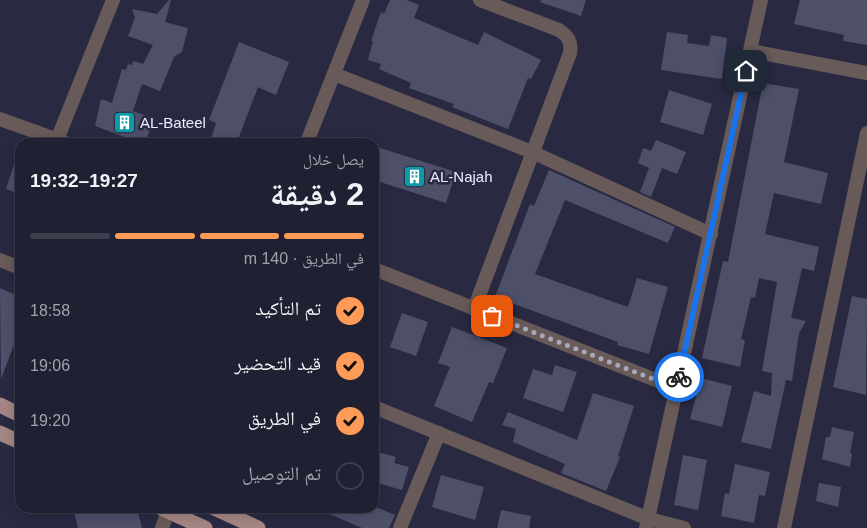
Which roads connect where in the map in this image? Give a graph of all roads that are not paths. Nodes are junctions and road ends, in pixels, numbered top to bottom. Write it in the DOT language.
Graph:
graph roads {
  1 [pos="113,0"];
  2 [pos="364,0"];
  3 [pos="480,0"];
  4 [pos="761,0"];
  5 [pos="751,51"];
  6 [pos="867,73"];
  7 [pos="334,74"];
  8 [pos="0,119"];
  9 [pos="867,133"];
  10 [pos="52,138"];
  11 [pos="61,138"];
  12 [pos="309,138"];
  13 [pos="532,152"];
  14 [pos="711,234"];
  15 [pos="0,260"];
  16 [pos="15,266"];
  17 [pos="379,271"];
  18 [pos="474,309"];
  19 [pos="676,388"];
  20 [pos="0,405"];
  21 [pos="379,409"];
  22 [pos="15,410"];
  23 [pos="0,433"];
  24 [pos="439,433"];
  25 [pos="15,440"];
  26 [pos="164,513"];
  27 [pos="173,513"];
  28 [pos="225,513"];
  29 [pos="648,523"];
  30 [pos="162,528"];
  31 [pos="205,528"];
  32 [pos="258,528"];
  33 [pos="400,528"];
  34 [pos="684,528"];
  35 [pos="784,528"];
  1 -- 11 [label="street"];
  2 -- 7 [label="street"];
  3 -- 13 [label="street"];
  4 -- 5 [label="street"];
  5 -- 6 [label="street"];
  5 -- 14 [label="street"];
  7 -- 12 [label="street"];
  7 -- 13 [label="street"];
  8 -- 10 [label="street"];
  9 -- 35 [label="street"];
  13 -- 14 [label="street"];
  13 -- 18 [label="street"];
  14 -- 19 [label="street"];
  15 -- 16 [label="street"];
  17 -- 18 [label="street"];
  18 -- 19 [label="street"];
  19 -- 29 [label="street"];
  20 -- 22 [label="main road"];
  21 -- 24 [label="street"];
  23 -- 25 [label="main road"];
  24 -- 29 [label="street"];
  24 -- 33 [label="street"];
  26 -- 30 [label="street"];
  27 -- 31 [label="main road"];
  28 -- 32 [label="main road"];
  29 -- 34 [label="street"];
}
